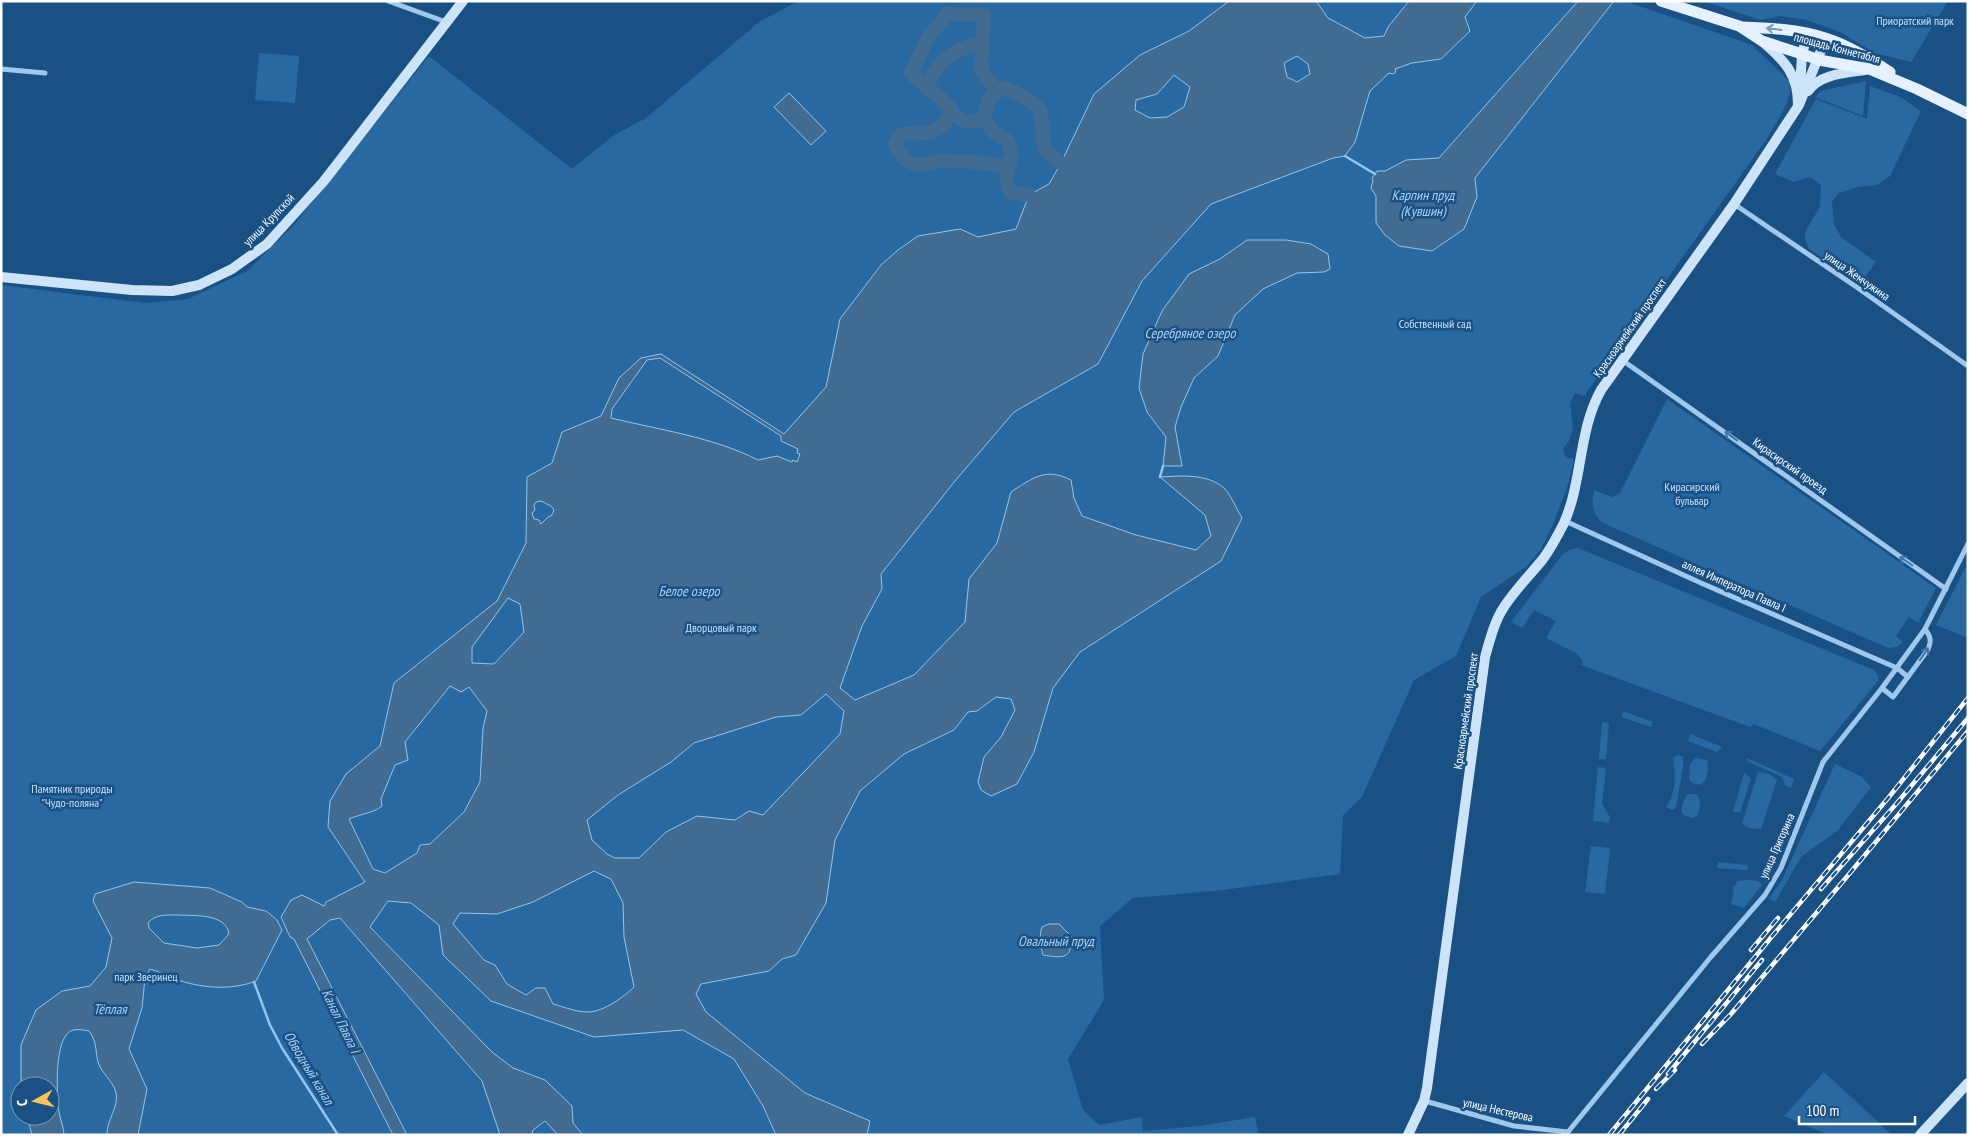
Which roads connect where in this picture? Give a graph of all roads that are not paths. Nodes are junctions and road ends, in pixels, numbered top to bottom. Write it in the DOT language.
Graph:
graph roads {
  1 [pos="388,1"];
  2 [pos="462,1"];
  3 [pos="1661,1"];
  4 [pos="447,22"];
  5 [pos="1739,26"];
  6 [pos="1808,33"];
  7 [pos="1826,38"];
  8 [pos="1762,41"];
  9 [pos="1802,54"];
  10 [pos="1819,60"];
  11 [pos="1,69"];
  12 [pos="1869,69"];
  13 [pos="45,72"];
  14 [pos="1917,89"];
  15 [pos="1798,104"];
  16 [pos="1968,114"];
  17 [pos="1734,204"];
  18 [pos="1,277"];
  19 [pos="1622,360"];
  20 [pos="1968,366"];
  21 [pos="1565,521"];
  22 [pos="1968,544"];
  23 [pos="1946,589"];
  24 [pos="1925,629"];
  25 [pos="1897,668"];
  26 [pos="1908,677"];
  27 [pos="1882,688"];
  28 [pos="1968,1083"];
  29 [pos="1424,1101"];
  30 [pos="1568,1132"];
  31 [pos="1408,1135"];
  32 [pos="1920,1135"];
  1 -- 4 [label="street"];
  2 -- 4 [label="main road, улица Крупской"];
  3 -- 5 [label="main road"];
  4 -- 18 [label="main road, улица Крупской"];
  6 -- 5 [label="main road, площадь Коннетабля, one-way"];
  5 -- 8 [label="main road, площадь Коннетабля"];
  6 -- 7 [label="main road, площадь Коннетабля"];
  6 -- 9 [label="main road, Красноармейский проспект"];
  7 -- 10 [label="main road, Красноармейский проспект"];
  7 -- 14 [label="main road, площадь Коннетабля"];
  8 -- 9 [label="main road, площадь Коннетабля"];
  8 -- 15 [label="main road"];
  9 -- 10 [label="main road, площадь Коннетабля"];
  9 -- 15 [label="main road, Красноармейский проспект"];
  10 -- 12 [label="main road, площадь Коннетабля"];
  10 -- 15 [label="main road, Красноармейский проспект"];
  11 -- 13 [label="street"];
  12 -- 14 [label="main road, площадь Коннетабля"];
  12 -- 15 [label="main road"];
  14 -- 16 [label="main road"];
  15 -- 17 [label="main road, Красноармейский проспект"];
  17 -- 19 [label="main road, Красноармейский проспект"];
  17 -- 20 [label="street, улица Жемчужина"];
  19 -- 21 [label="main road, Красноармейский проспект"];
  23 -- 19 [label="street, Кирасирский проезд, one-way"];
  21 -- 25 [label="street, аллея Императора Павла I"];
  21 -- 29 [label="main road, Красноармейский проспект"];
  22 -- 23 [label="street, улица Григорина"];
  23 -- 24 [label="street, улица Григорина"];
  24 -- 25 [label="street, улица Григорина"];
  26 -- 24 [label="street, one-way"];
  25 -- 26 [label="street, аллея Императора Павла I"];
  25 -- 27 [label="street, улица Григорина"];
  26 -- 27 [label="street"];
  27 -- 30 [label="street, улица Григорина"];
  28 -- 32 [label="main road"];
  29 -- 30 [label="street, улица Нестерова"];
  29 -- 31 [label="main road, Красноармейский проспект"];
}
